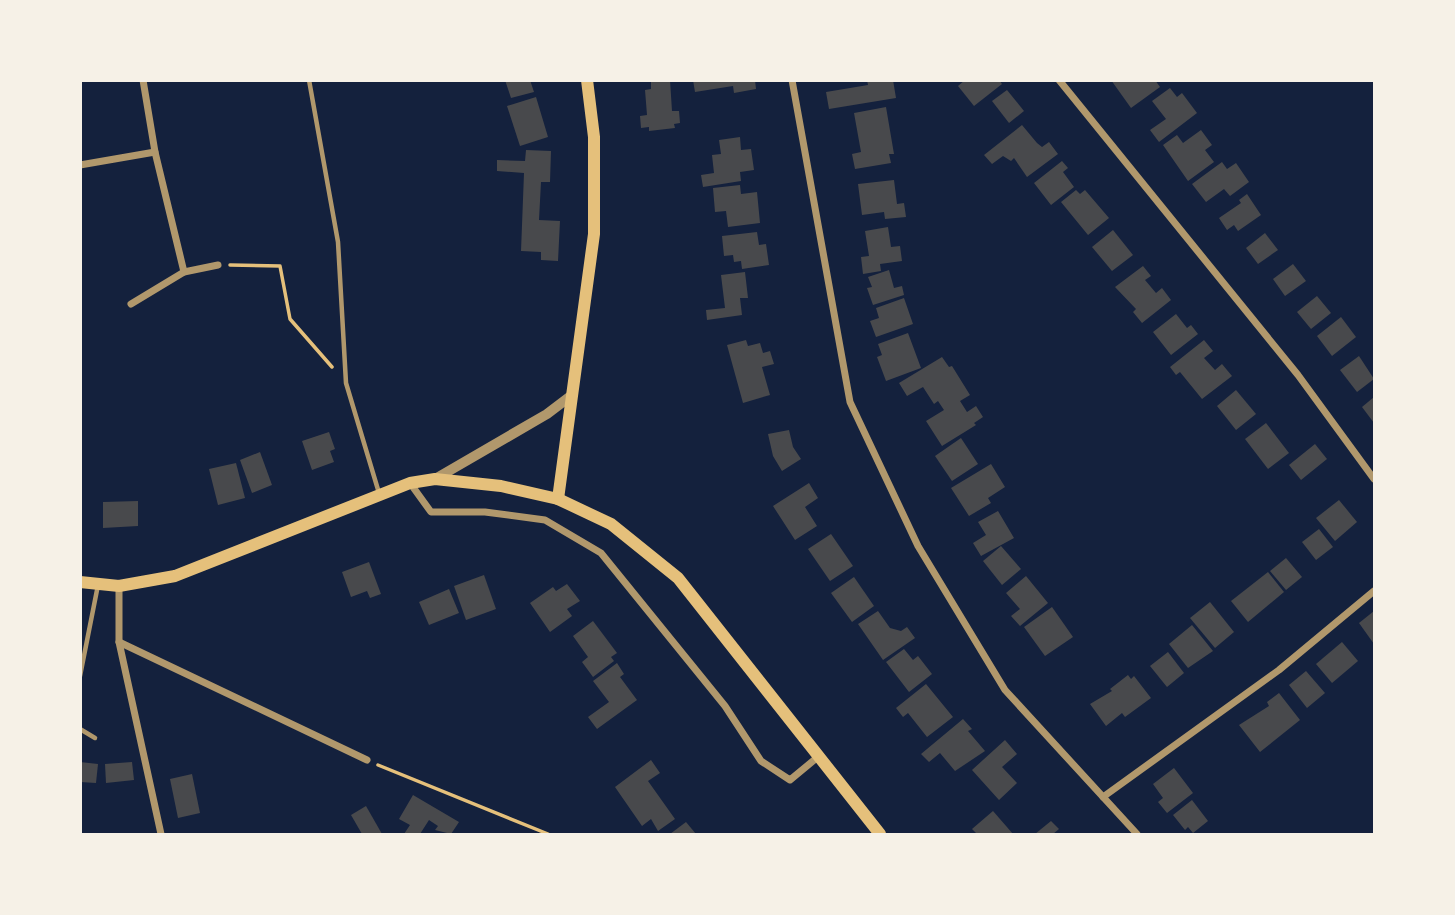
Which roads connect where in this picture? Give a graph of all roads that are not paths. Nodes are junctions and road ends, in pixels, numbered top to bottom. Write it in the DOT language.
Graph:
graph roads {
  1 [pos="144,80"];
  2 [pos="309,80"];
  3 [pos="587,80"];
  4 [pos="792,80"];
  5 [pos="1059,80"];
  6 [pos="155,152"];
  7 [pos="80,165"];
  8 [pos="218,265"];
  9 [pos="184,272"];
  10 [pos="131,304"];
  11 [pos="572,395"];
  12 [pos="435,479"];
  13 [pos="1374,479"];
  14 [pos="410,483"];
  15 [pos="380,494"];
  16 [pos="558,499"];
  17 [pos="80,582"];
  18 [pos="98,585"];
  19 [pos="119,586"];
  20 [pos="1374,591"];
  21 [pos="119,642"];
  22 [pos="80,676"];
  23 [pos="80,729"];
  24 [pos="95,737"];
  25 [pos="819,756"];
  26 [pos="367,760"];
  27 [pos="1103,797"];
  28 [pos="161,835"];
  29 [pos="880,835"];
  30 [pos="1137,835"];
  1 -- 6 [label="street"];
  2 -- 15 [label="lane"];
  3 -- 11 [label="main road"];
  4 -- 27 [label="street"];
  5 -- 13 [label="street"];
  6 -- 7 [label="street"];
  6 -- 9 [label="street"];
  8 -- 9 [label="street"];
  9 -- 10 [label="street"];
  11 -- 12 [label="street"];
  11 -- 16 [label="main road"];
  12 -- 14 [label="main road"];
  12 -- 16 [label="main road"];
  14 -- 15 [label="main road"];
  14 -- 25 [label="street"];
  15 -- 19 [label="main road"];
  16 -- 25 [label="main road"];
  17 -- 18 [label="main road"];
  18 -- 19 [label="main road"];
  18 -- 22 [label="lane"];
  19 -- 21 [label="street"];
  20 -- 27 [label="street"];
  21 -- 26 [label="street"];
  21 -- 28 [label="street"];
  23 -- 24 [label="lane"];
  25 -- 29 [label="main road"];
  27 -- 30 [label="street"];
}
